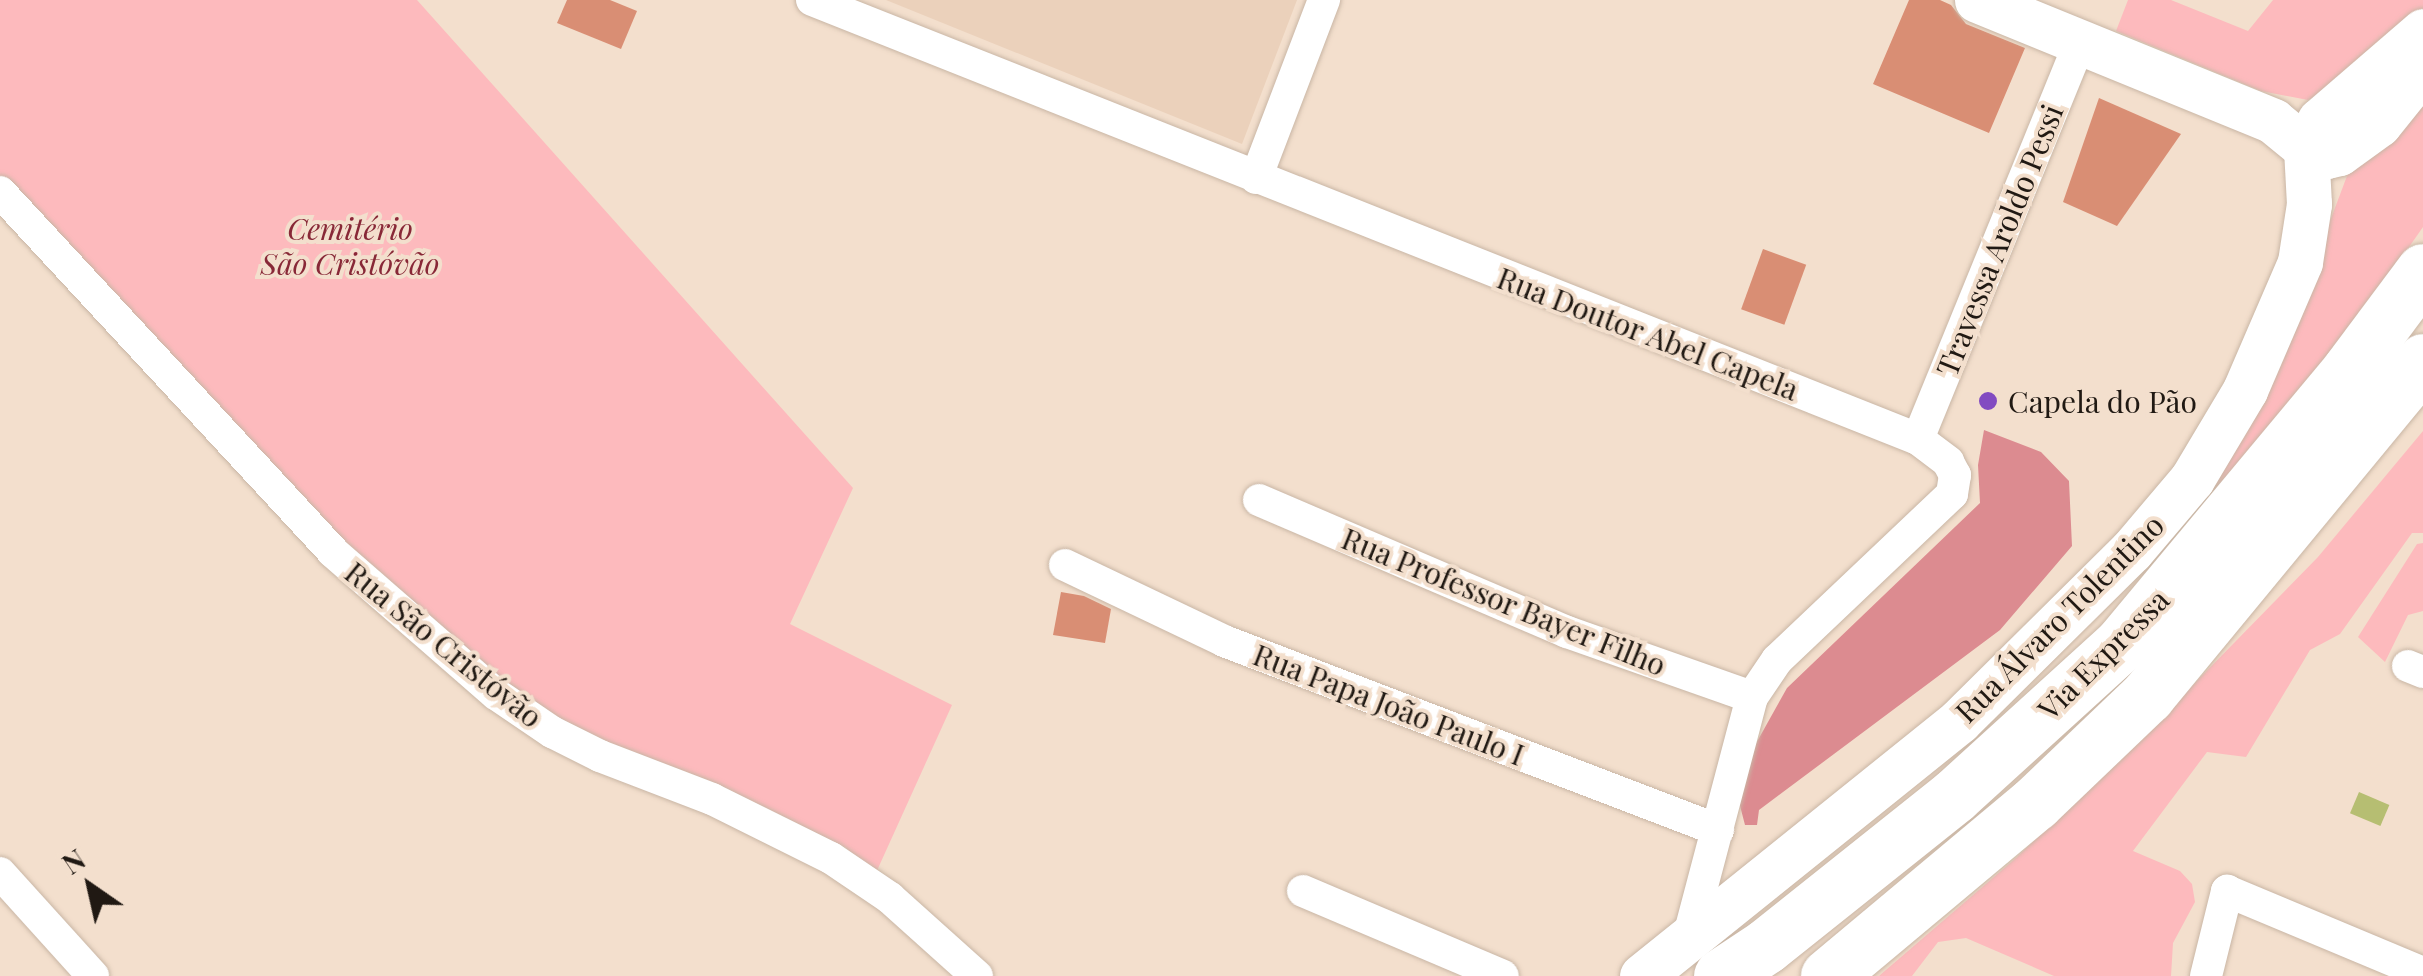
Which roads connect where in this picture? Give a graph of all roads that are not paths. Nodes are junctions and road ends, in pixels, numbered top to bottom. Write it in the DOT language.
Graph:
graph roads {
  1 [pos="812,0"];
  2 [pos="1324,0"];
  3 [pos="1977,0"];
  4 [pos="2423,31"];
  5 [pos="2080,42"];
  6 [pos="2423,69"];
  7 [pos="2303,131"];
  8 [pos="1256,178"];
  9 [pos="0,192"];
  10 [pos="2423,271"];
  11 [pos="2418,372"];
  12 [pos="1918,438"];
  13 [pos="1259,500"];
  14 [pos="1065,565"];
  15 [pos="1752,697"];
  16 [pos="1718,830"];
  17 [pos="5,891"];
  18 [pos="1302,891"];
  19 [pos="1705,958"];
  20 [pos="1440,964"];
  21 [pos="2423,973"];
  22 [pos="93,976"];
  23 [pos="977,976"];
  24 [pos="1503,976"];
  25 [pos="1642,976"];
  26 [pos="1828,976"];
  27 [pos="2206,976"];
  1 -- 8 [label="street, Rua Doutor Abel Capela"];
  2 -- 8 [label="street"];
  3 -- 5 [label="main road"];
  4 -- 7 [label="main road"];
  5 -- 7 [label="main road"];
  5 -- 12 [label="street, Travessa Aroldo Pessi"];
  6 -- 7 [label="main road"];
  7 -- 19 [label="main road, Rua Álvaro Tolentino"];
  8 -- 12 [label="street, Rua Doutor Abel Capela"];
  9 -- 23 [label="street, Rua São Cristóvão"];
  10 -- 19 [label="highway, Via Expressa"];
  11 -- 26 [label="highway, Via Expressa"];
  12 -- 15 [label="street, Rua Doutor Abel Capela"];
  13 -- 15 [label="street, Rua Professor Bayer Filho"];
  14 -- 16 [label="street, Rua Papa João Paulo I"];
  15 -- 16 [label="street, Rua Doutor Abel Capela"];
  16 -- 19 [label="street, Rua Doutor Abel Capela"];
  17 -- 22 [label="street"];
  18 -- 20 [label="street"];
  19 -- 25 [label="main road, Rua Álvaro Tolentino"];
  20 -- 24 [label="street"];
  21 -- 27 [label="street"];
}
